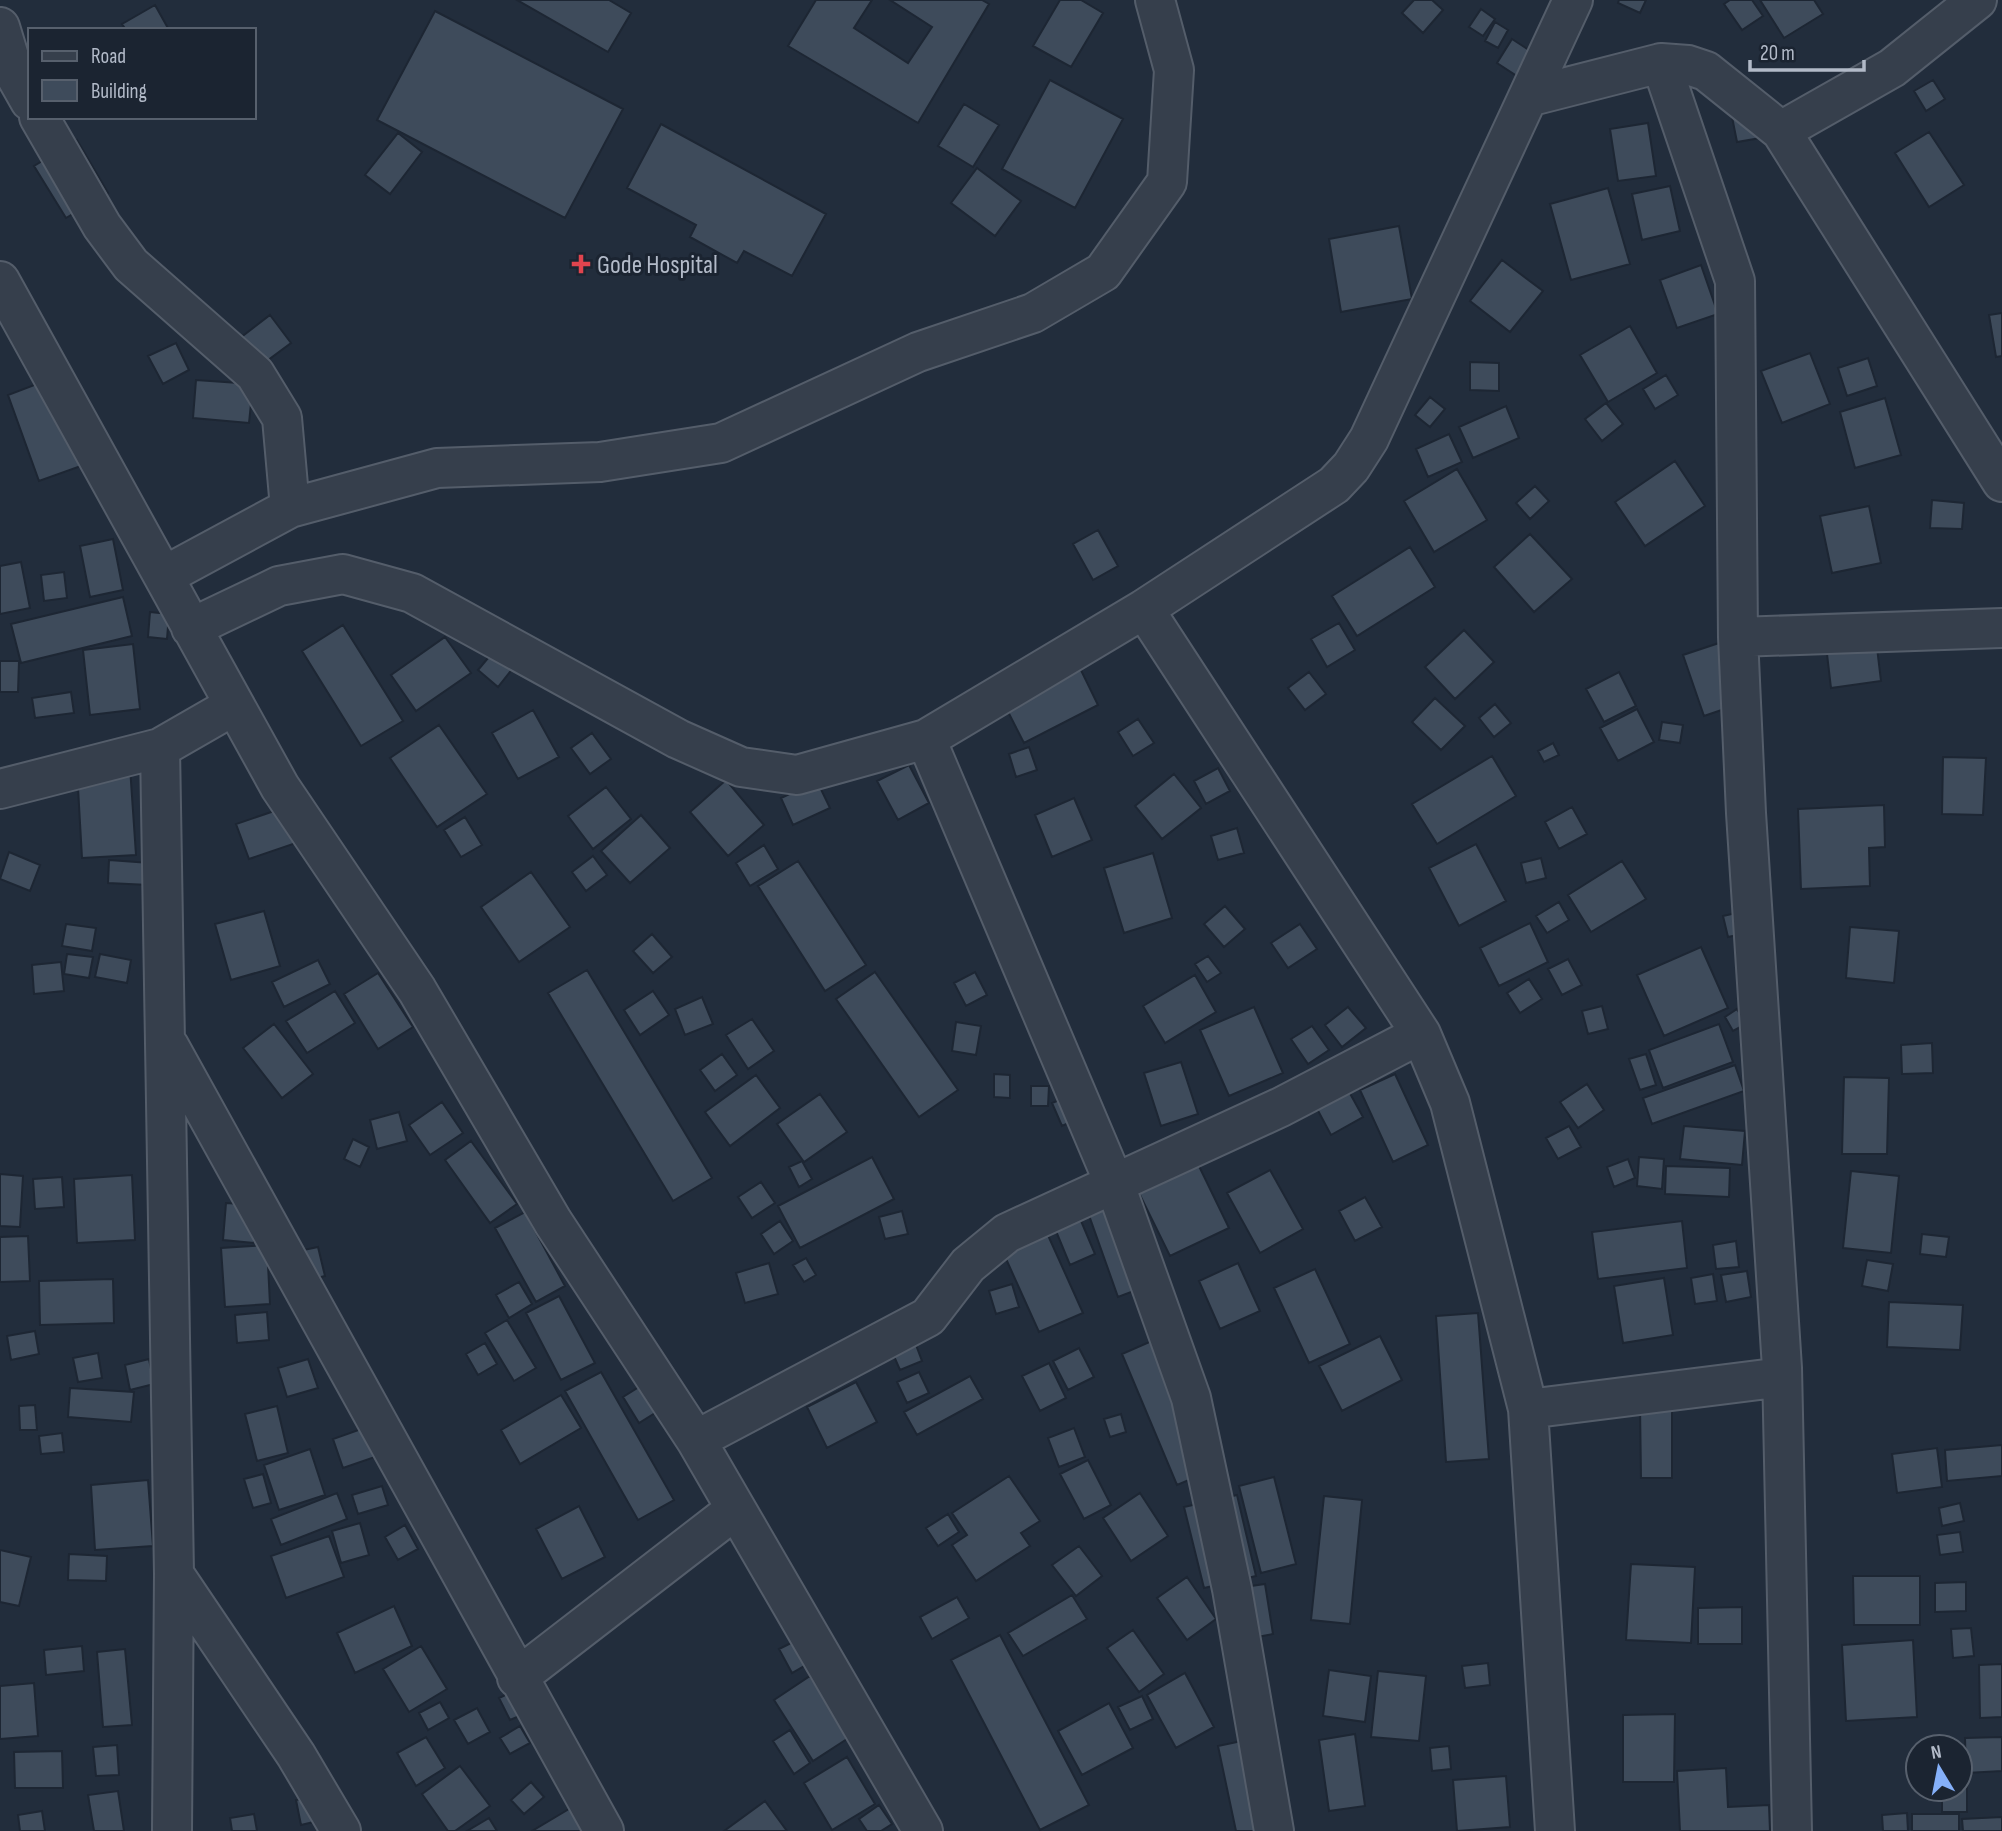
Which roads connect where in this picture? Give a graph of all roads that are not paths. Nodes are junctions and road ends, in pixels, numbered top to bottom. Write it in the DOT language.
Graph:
graph roads {
  1 [pos="1155,0"];
  2 [pos="1573,0"];
  3 [pos="1977,0"];
  4 [pos="0,27"];
  5 [pos="1661,63"];
  6 [pos="1528,97"];
  7 [pos="28,98"];
  8 [pos="40,119"];
  9 [pos="1782,131"];
  10 [pos="0,281"];
  11 [pos="2002,482"];
  12 [pos="290,509"];
  13 [pos="164,576"];
  14 [pos="1144,609"];
  15 [pos="191,628"];
  16 [pos="2002,628"];
  17 [pos="1738,637"];
  18 [pos="233,706"];
  19 [pos="926,739"];
  20 [pos="160,748"];
  21 [pos="0,789"];
  22 [pos="1421,1034"];
  23 [pos="166,1041"];
  24 [pos="1115,1185"];
  25 [pos="1782,1377"];
  26 [pos="1528,1409"];
  27 [pos="696,1440"];
  28 [pos="736,1509"];
  29 [pos="174,1574"];
  30 [pos="517,1678"];
  31 [pos="172,1831"];
  32 [pos="341,1831"];
  33 [pos="604,1831"];
  34 [pos="923,1831"];
  35 [pos="1273,1831"];
  36 [pos="1555,1831"];
  37 [pos="1792,1831"];
  1 -- 12 [label="street"];
  2 -- 6 [label="street"];
  3 -- 9 [label="street"];
  4 -- 7 [label="street"];
  5 -- 6 [label="street"];
  5 -- 9 [label="street"];
  5 -- 17 [label="street"];
  6 -- 14 [label="street"];
  8 -- 12 [label="street"];
  9 -- 11 [label="street"];
  10 -- 13 [label="street"];
  12 -- 13 [label="street"];
  13 -- 15 [label="street"];
  14 -- 19 [label="street"];
  14 -- 22 [label="street"];
  15 -- 18 [label="street"];
  15 -- 19 [label="street"];
  16 -- 17 [label="street"];
  17 -- 25 [label="street"];
  18 -- 20 [label="street"];
  18 -- 27 [label="street"];
  19 -- 24 [label="street"];
  20 -- 21 [label="street"];
  20 -- 23 [label="street"];
  22 -- 24 [label="street"];
  22 -- 26 [label="street"];
  23 -- 29 [label="street"];
  23 -- 30 [label="street"];
  24 -- 27 [label="street"];
  24 -- 35 [label="street"];
  25 -- 26 [label="street"];
  25 -- 37 [label="street"];
  26 -- 36 [label="street"];
  27 -- 28 [label="street"];
  28 -- 30 [label="street"];
  28 -- 34 [label="street"];
  29 -- 31 [label="street"];
  29 -- 32 [label="street"];
  30 -- 33 [label="street"];
}
